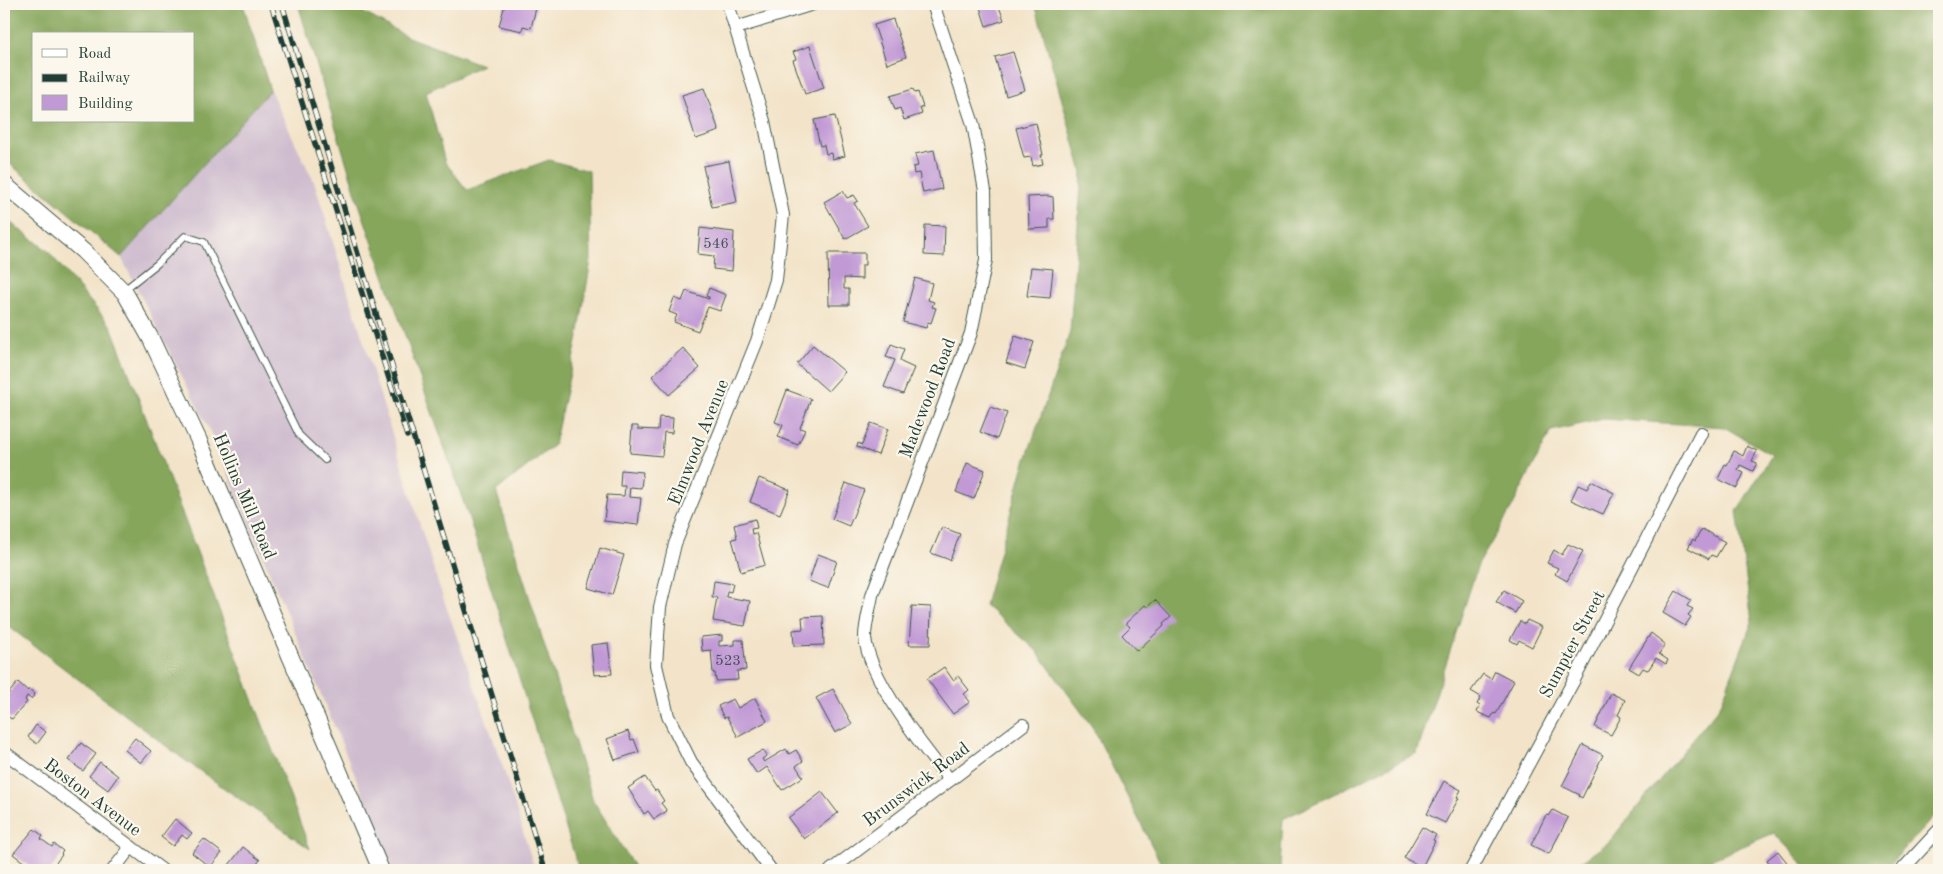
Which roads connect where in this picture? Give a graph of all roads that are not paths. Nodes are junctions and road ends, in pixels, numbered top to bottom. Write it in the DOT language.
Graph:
graph roads {
  1 [pos="728,4"];
  2 [pos="813,4"];
  3 [pos="933,4"];
  4 [pos="736,28"];
  5 [pos="4,184"];
  6 [pos="123,291"];
  7 [pos="1701,433"];
  8 [pos="325,460"];
  9 [pos="1023,725"];
  10 [pos="4,752"];
  11 [pos="950,780"];
  12 [pos="1939,830"];
  13 [pos="131,847"];
  14 [pos="113,870"];
  15 [pos="162,870"];
  16 [pos="381,870"];
  17 [pos="771,870"];
  18 [pos="831,870"];
  19 [pos="1471,870"];
  20 [pos="1902,870"];
  1 -- 4 [label="street, Elmwood Avenue"];
  2 -- 4 [label="street"];
  3 -- 11 [label="street, Madewood Road"];
  4 -- 17 [label="street, Elmwood Avenue"];
  5 -- 6 [label="street, Hollins Mill Road"];
  6 -- 8 [label="lane"];
  6 -- 16 [label="street, Hollins Mill Road"];
  7 -- 19 [label="street, Sumpter Street"];
  9 -- 11 [label="street, Brunswick Road"];
  10 -- 13 [label="street, Boston Avenue"];
  11 -- 18 [label="street, Brunswick Road"];
  12 -- 20 [label="street"];
  13 -- 14 [label="street"];
  13 -- 15 [label="street, Boston Avenue"];
}
